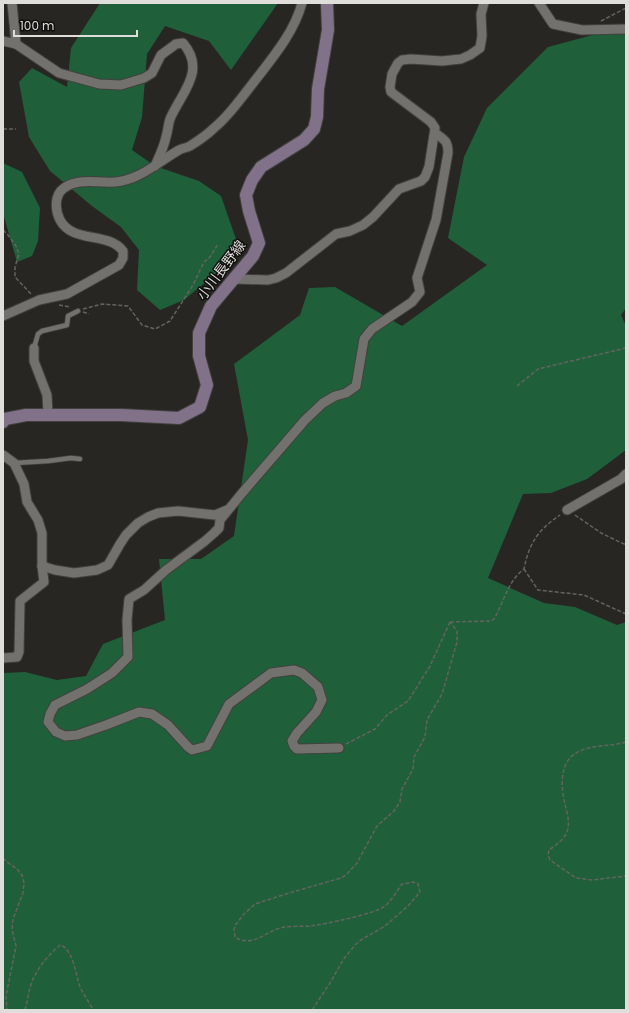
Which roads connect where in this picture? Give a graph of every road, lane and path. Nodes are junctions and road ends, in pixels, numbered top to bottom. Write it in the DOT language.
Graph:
graph roads {
  1 [pos="12,3"];
  2 [pos="302,3"];
  3 [pos="327,3"];
  4 [pos="484,3"];
  5 [pos="540,3"];
  6 [pos="626,8"];
  7 [pos="596,23"];
  8 [pos="626,29"];
  9 [pos="3,41"];
  10 [pos="16,44"];
  11 [pos="3,129"];
  12 [pos="16,129"];
  13 [pos="435,133"];
  14 [pos="155,166"];
  15 [pos="3,230"];
  16 [pos="218,244"];
  17 [pos="234,279"];
  18 [pos="37,301"];
  19 [pos="54,304"];
  20 [pos="78,310"];
  21 [pos="89,314"];
  22 [pos="3,316"];
  23 [pos="34,348"];
  24 [pos="626,348"];
  25 [pos="517,386"];
  26 [pos="48,414"];
  27 [pos="4,419"];
  28 [pos="3,455"];
  29 [pos="80,459"];
  30 [pos="14,463"];
  31 [pos="626,474"];
  32 [pos="229,509"];
  33 [pos="566,510"];
  34 [pos="626,545"];
  35 [pos="42,566"];
  36 [pos="524,569"];
  37 [pos="626,614"];
  38 [pos="450,622"];
  39 [pos="3,658"];
  40 [pos="626,742"];
  41 [pos="339,748"];
  42 [pos="3,858"];
  43 [pos="626,876"];
  44 [pos="7,1010"];
  45 [pos="25,1010"];
  46 [pos="93,1010"];
  47 [pos="312,1010"];
  1 -- 10 [label="street"];
  2 -- 14 [label="street"];
  3 -- 17 [label="main road, 小川長野線"];
  4 -- 13 [label="street"];
  5 -- 8 [label="street"];
  6 -- 7 [label="path"];
  9 -- 10 [label="street"];
  10 -- 14 [label="street"];
  11 -- 12 [label="path"];
  13 -- 17 [label="street"];
  13 -- 32 [label="street"];
  14 -- 18 [label="street"];
  15 -- 18 [label="path"];
  16 -- 20 [label="path"];
  17 -- 26 [label="main road, 小川長野線"];
  18 -- 22 [label="street"];
  19 -- 20 [label="path"];
  20 -- 21 [label="path"];
  20 -- 23 [label="lane"];
  23 -- 26 [label="street"];
  24 -- 25 [label="path"];
  26 -- 27 [label="main road, 小川長野線"];
  28 -- 30 [label="street"];
  29 -- 30 [label="lane"];
  30 -- 35 [label="street"];
  31 -- 33 [label="street"];
  32 -- 35 [label="street"];
  32 -- 41 [label="street"];
  33 -- 34 [label="path"];
  33 -- 36 [label="path"];
  35 -- 39 [label="street"];
  36 -- 37 [label="path"];
  36 -- 38 [label="path"];
  38 -- 41 [label="path"];
  38 -- 47 [label="path"];
  40 -- 43 [label="path"];
  42 -- 44 [label="path"];
  45 -- 46 [label="path"];
}
